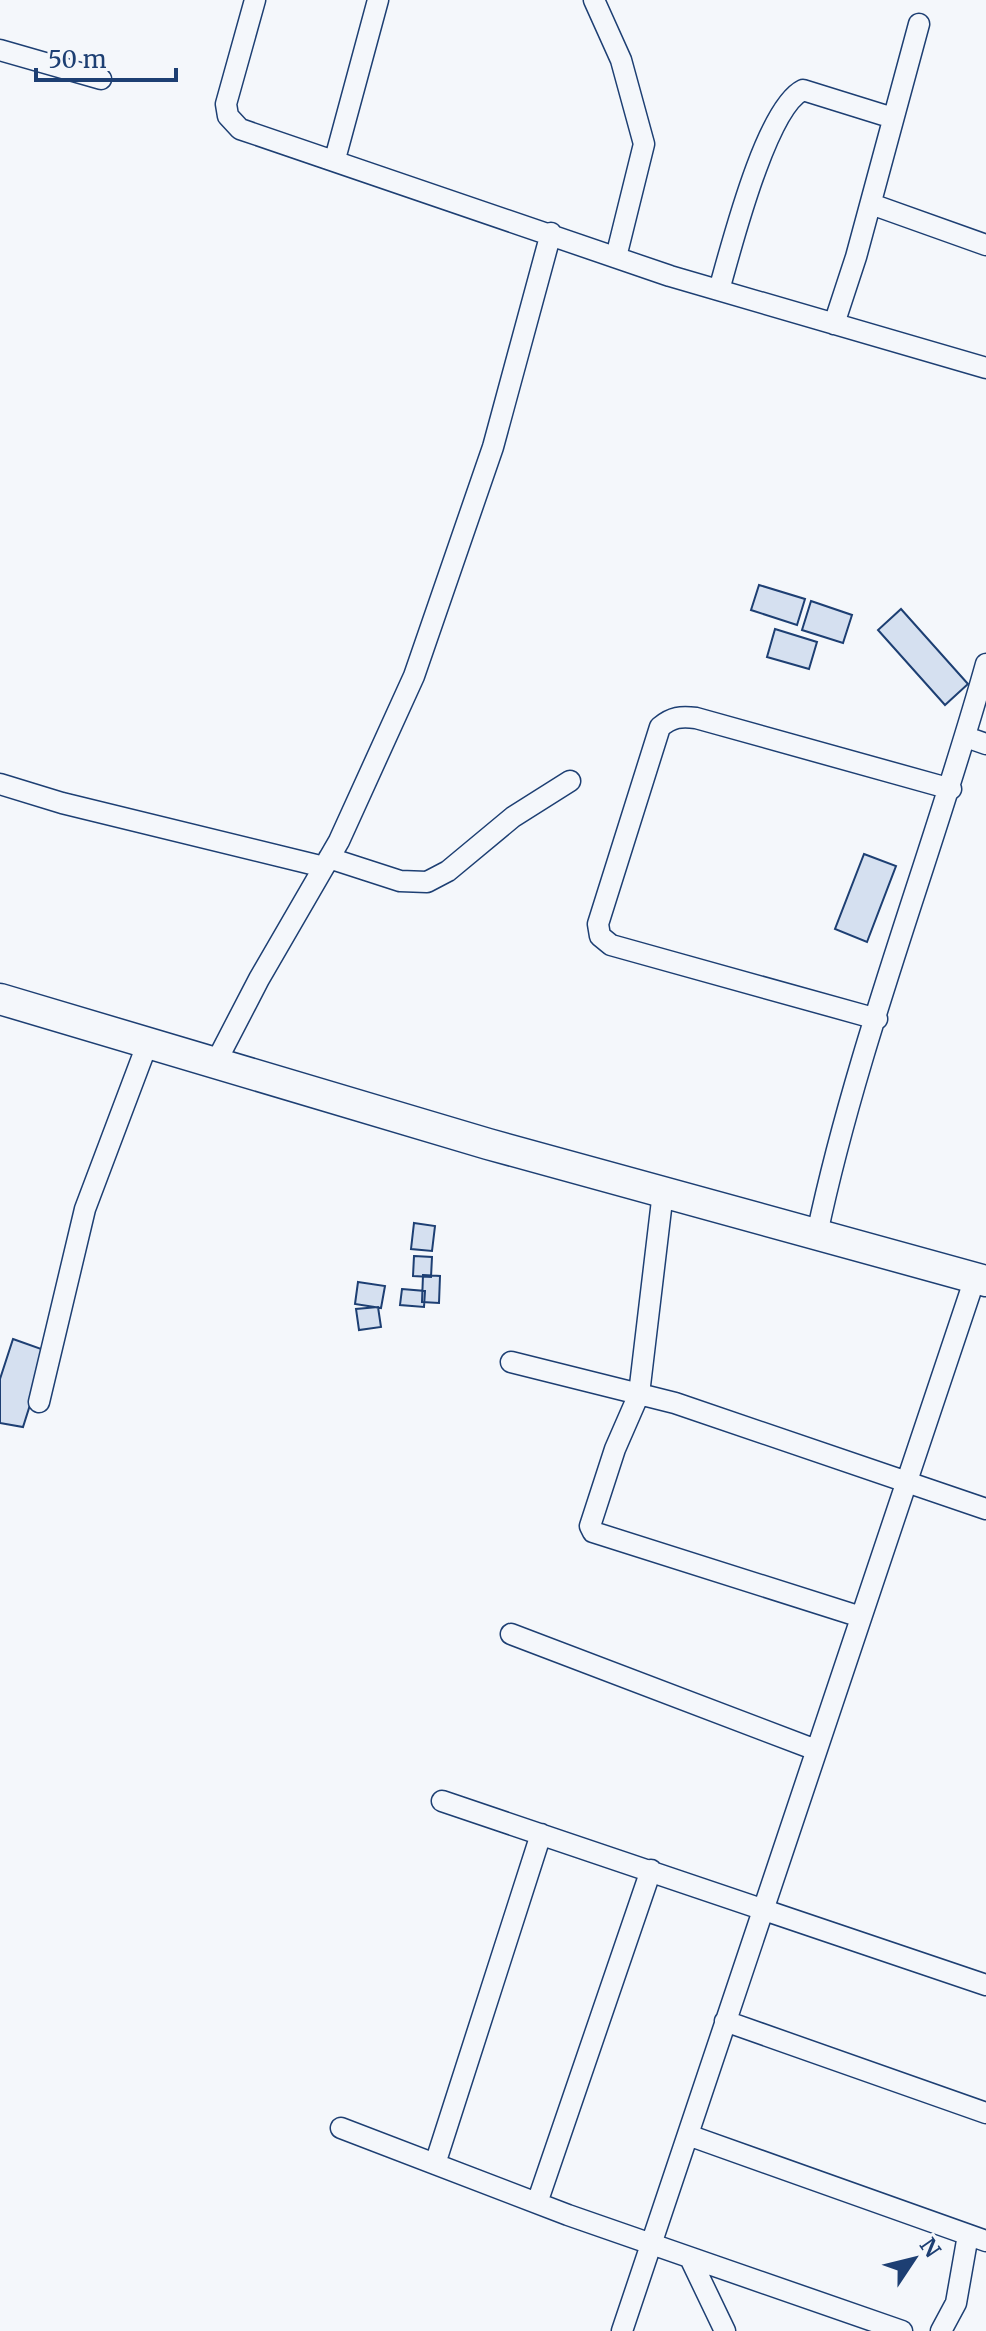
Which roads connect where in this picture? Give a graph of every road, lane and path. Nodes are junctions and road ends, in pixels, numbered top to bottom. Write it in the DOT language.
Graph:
graph roads {
  1 [pos="255,0"];
  2 [pos="378,0"];
  3 [pos="594,0"];
  4 [pos="919,24"];
  5 [pos="0,50"];
  6 [pos="101,79"];
  7 [pos="893,118"];
  8 [pos="335,159"];
  9 [pos="871,204"];
  10 [pos="551,233"];
  11 [pos="986,245"];
  12 [pos="616,257"];
  13 [pos="719,290"];
  14 [pos="834,324"];
  15 [pos="986,368"];
  16 [pos="986,664"];
  17 [pos="966,737"];
  18 [pos="986,744"];
  19 [pos="570,781"];
  20 [pos="0,784"];
  21 [pos="951,789"];
  22 [pos="327,862"];
  23 [pos="0,999"];
  24 [pos="877,1019"];
  25 [pos="148,1042"];
  26 [pos="216,1062"];
  27 [pos="663,1192"];
  28 [pos="817,1234"];
  29 [pos="980,1279"];
  30 [pos="511,1362"];
  31 [pos="639,1394"];
  32 [pos="39,1402"];
  33 [pos="905,1483"];
  34 [pos="986,1509"];
  35 [pos="861,1617"];
  36 [pos="511,1634"];
  37 [pos="816,1750"];
  38 [pos="442,1801"];
  39 [pos="541,1834"];
  40 [pos="651,1870"];
  41 [pos="762,1907"];
  42 [pos="986,1985"];
  43 [pos="725,2021"];
  44 [pos="986,2113"];
  45 [pos="341,2128"];
  46 [pos="688,2135"];
  47 [pos="435,2164"];
  48 [pos="537,2203"];
  49 [pos="977,2238"];
  50 [pos="651,2244"];
  51 [pos="690,2258"];
  52 [pos="622,2331"];
  53 [pos="725,2331"];
  54 [pos="902,2331"];
  55 [pos="941,2331"];
  1 -- 8 [label="street"];
  2 -- 8 [label="street"];
  3 -- 12 [label="street"];
  4 -- 7 [label="street"];
  5 -- 6 [label="street"];
  7 -- 9 [label="street"];
  7 -- 13 [label="street"];
  8 -- 10 [label="street"];
  9 -- 11 [label="street"];
  9 -- 14 [label="street"];
  10 -- 12 [label="street"];
  10 -- 22 [label="street"];
  12 -- 13 [label="street"];
  13 -- 14 [label="street"];
  14 -- 15 [label="street"];
  16 -- 17 [label="street"];
  17 -- 18 [label="street"];
  17 -- 21 [label="street"];
  19 -- 22 [label="street"];
  20 -- 22 [label="street"];
  21 -- 24 [label="street"];
  21 -- 24 [label="street"];
  22 -- 26 [label="street"];
  23 -- 25 [label="highway"];
  24 -- 28 [label="street"];
  25 -- 26 [label="highway"];
  25 -- 32 [label="street"];
  26 -- 27 [label="highway"];
  27 -- 28 [label="highway"];
  27 -- 31 [label="street"];
  28 -- 29 [label="highway"];
  29 -- 33 [label="street"];
  30 -- 31 [label="street"];
  31 -- 33 [label="street"];
  31 -- 35 [label="street"];
  33 -- 34 [label="street"];
  33 -- 35 [label="street"];
  35 -- 37 [label="street"];
  36 -- 37 [label="street"];
  37 -- 41 [label="street"];
  38 -- 39 [label="street"];
  39 -- 40 [label="street"];
  39 -- 47 [label="street"];
  40 -- 41 [label="street"];
  40 -- 48 [label="street"];
  41 -- 42 [label="street"];
  41 -- 43 [label="street"];
  43 -- 44 [label="street"];
  43 -- 46 [label="street"];
  45 -- 47 [label="street"];
  46 -- 49 [label="street"];
  46 -- 50 [label="street"];
  47 -- 48 [label="street"];
  48 -- 50 [label="street"];
  49 -- 55 [label="street"];
  50 -- 51 [label="street"];
  50 -- 52 [label="street"];
  51 -- 53 [label="street"];
  51 -- 54 [label="street"];
}
